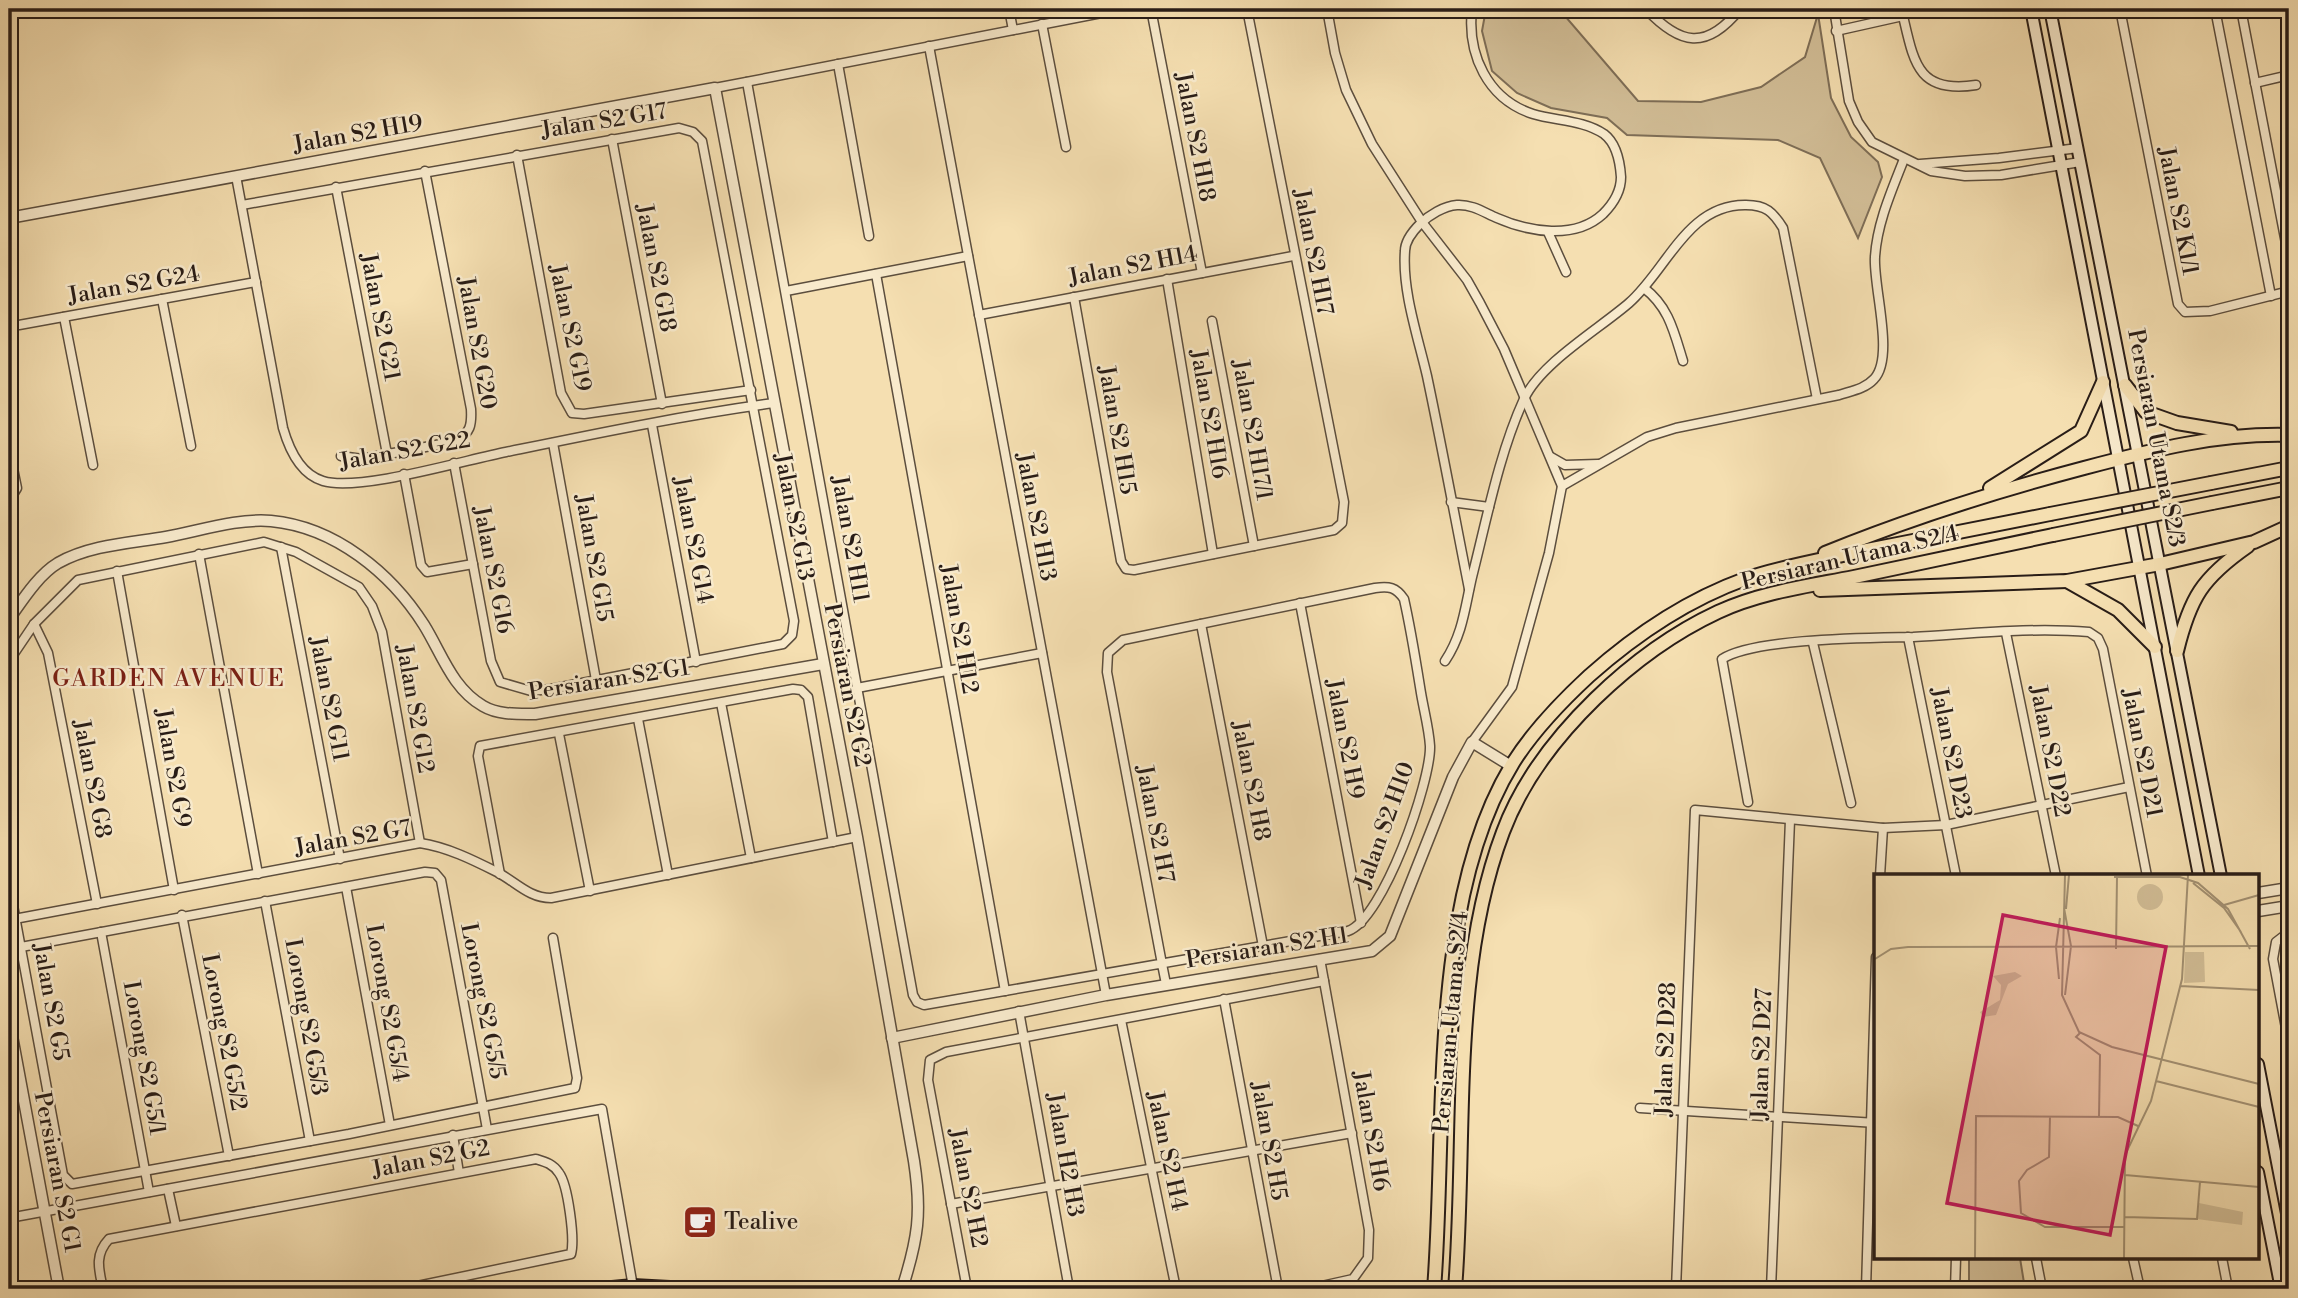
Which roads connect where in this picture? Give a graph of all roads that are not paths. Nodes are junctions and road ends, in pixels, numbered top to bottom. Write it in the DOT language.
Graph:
graph roads {
  1 [pos="1009,9"];
  2 [pos="1122,9"];
  3 [pos="1151,9"];
  4 [pos="1247,9"];
  5 [pos="1327,9"];
  6 [pos="1472,9"];
  7 [pos="1646,9"];
  8 [pos="1740,9"];
  9 [pos="1834,9"];
  10 [pos="1912,9"];
  11 [pos="2031,9"];
  12 [pos="2050,9"];
  13 [pos="2120,9"];
  14 [pos="2215,9"];
  15 [pos="2241,9"];
  16 [pos="1104,10"];
  17 [pos="1903,16"];
  18 [pos="1042,24"];
  19 [pos="1013,30"];
  20 [pos="1836,32"];
  21 [pos="929,46"];
  22 [pos="838,64"];
  23 [pos="2289,75"];
  24 [pos="747,82"];
  25 [pos="2255,83"];
  26 [pos="1976,85"];
  27 [pos="715,88"];
  28 [pos="612,139"];
  29 [pos="1066,147"];
  30 [pos="2078,148"];
  31 [pos="2058,151"];
  32 [pos="517,155"];
  33 [pos="2012,157"];
  34 [pos="1904,159"];
  35 [pos="2080,162"];
  36 [pos="1920,164"];
  37 [pos="2061,165"];
  38 [pos="425,170"];
  39 [pos="2014,173"];
  40 [pos="236,176"];
  41 [pos="337,187"];
  42 [pos="242,205"];
  43 [pos="9,218"];
  44 [pos="1422,222"];
  45 [pos="1548,232"];
  46 [pos="869,236"];
  47 [pos="968,256"];
  48 [pos="1293,256"];
  49 [pos="2289,259"];
  50 [pos="1566,272"];
  51 [pos="1202,273"];
  52 [pos="876,274"];
  53 [pos="1167,279"];
  54 [pos="256,282"];
  55 [pos="1644,288"];
  56 [pos="786,291"];
  57 [pos="2289,291"];
  58 [pos="2271,296"];
  59 [pos="1074,297"];
  60 [pos="162,299"];
  61 [pos="979,315"];
  62 [pos="64,317"];
  63 [pos="1212,321"];
  64 [pos="19,325"];
  65 [pos="1683,361"];
  66 [pos="2103,382"];
  67 [pos="2124,385"];
  68 [pos="751,390"];
  69 [pos="1525,397"];
  70 [pos="1817,399"];
  71 [pos="774,403"];
  72 [pos="662,404"];
  73 [pos="753,406"];
  74 [pos="652,425"];
  75 [pos="2243,433"];
  76 [pos="2289,435"];
  77 [pos="553,443"];
  78 [pos="191,446"];
  79 [pos="9,449"];
  80 [pos="2138,452"];
  81 [pos="387,454"];
  82 [pos="1549,454"];
  83 [pos="341,456"];
  84 [pos="2118,459"];
  85 [pos="1606,462"];
  86 [pos="454,463"];
  87 [pos="93,465"];
  88 [pos="2289,468"];
  89 [pos="404,474"];
  90 [pos="1562,486"];
  91 [pos="2289,488"];
  92 [pos="1975,497"];
  93 [pos="9,501"];
  94 [pos="1451,502"];
  95 [pos="1489,508"];
  96 [pos="2289,526"];
  97 [pos="2254,542"];
  98 [pos="1254,546"];
  99 [pos="281,547"];
  100 [pos="199,554"];
  101 [pos="1213,554"];
  102 [pos="472,564"];
  103 [pos="2160,564"];
  104 [pos="1792,566"];
  105 [pos="2140,568"];
  106 [pos="117,571"];
  107 [pos="2067,581"];
  108 [pos="1469,589"];
  109 [pos="1781,592"];
  110 [pos="1300,603"];
  111 [pos="9,619"];
  112 [pos="34,624"];
  113 [pos="1201,624"];
  114 [pos="2007,632"];
  115 [pos="1908,637"];
  116 [pos="1813,643"];
  117 [pos="2155,647"];
  118 [pos="2177,651"];
  119 [pos="1042,653"];
  120 [pos="9,661"];
  121 [pos="1445,661"];
  122 [pos="696,662"];
  123 [pos="823,664"];
  124 [pos="947,671"];
  125 [pos="1107,672"];
  126 [pos="596,680"];
  127 [pos="857,688"];
  128 [pos="721,703"];
  129 [pos="638,719"];
  130 [pos="559,734"];
  131 [pos="1472,742"];
  132 [pos="1511,766"];
  133 [pos="2129,787"];
  134 [pos="1748,802"];
  135 [pos="1851,803"];
  136 [pos="2042,805"];
  137 [pos="1790,820"];
  138 [pos="1946,825"];
  139 [pos="1883,828"];
  140 [pos="857,837"];
  141 [pos="833,842"];
  142 [pos="420,843"];
  143 [pos="751,858"];
  144 [pos="340,859"];
  145 [pos="258,874"];
  146 [pos="500,874"];
  147 [pos="1881,874"];
  148 [pos="1956,874"];
  149 [pos="2056,874"];
  150 [pos="2147,874"];
  151 [pos="2199,874"];
  152 [pos="2221,874"];
  153 [pos="668,875"];
  154 [pos="9,884"];
  155 [pos="346,887"];
  156 [pos="2289,888"];
  157 [pos="174,890"];
  158 [pos="590,891"];
  159 [pos="2260,893"];
  160 [pos="265,901"];
  161 [pos="97,904"];
  162 [pos="2289,906"];
  163 [pos="2260,911"];
  164 [pos="183,915"];
  165 [pos="12,920"];
  166 [pos="1361,923"];
  167 [pos="101,932"];
  168 [pos="2289,932"];
  169 [pos="552,938"];
  170 [pos="1263,946"];
  171 [pos="21,947"];
  172 [pos="1320,959"];
  173 [pos="1162,964"];
  174 [pos="1102,974"];
  175 [pos="1324,981"];
  176 [pos="1166,984"];
  177 [pos="1005,991"];
  178 [pos="1106,995"];
  179 [pos="1224,999"];
  180 [pos="1019,1011"];
  181 [pos="9,1020"];
  182 [pos="1121,1020"];
  183 [pos="892,1038"];
  184 [pos="1024,1038"];
  185 [pos="2289,1044"];
  186 [pos="1874,1068"];
  187 [pos="2260,1074"];
  188 [pos="484,1108"];
  189 [pos="1640,1108"];
  190 [pos="1684,1111"];
  191 [pos="1779,1117"];
  192 [pos="1873,1123"];
  193 [pos="390,1125"];
  194 [pos="487,1129"];
  195 [pos="1352,1133"];
  196 [pos="453,1135"];
  197 [pos="310,1141"];
  198 [pos="1251,1150"];
  199 [pos="229,1156"];
  200 [pos="1150,1167"];
  201 [pos="145,1172"];
  202 [pos="459,1173"];
  203 [pos="2260,1182"];
  204 [pos="1051,1185"];
  205 [pos="168,1189"];
  206 [pos="149,1192"];
  207 [pos="951,1204"];
  208 [pos="45,1212"];
  209 [pos="9,1218"];
  210 [pos="2289,1224"];
  211 [pos="176,1226"];
  212 [pos="1956,1260"];
  213 [pos="2036,1260"];
  214 [pos="2133,1260"];
  215 [pos="2222,1260"];
  216 [pos="9,1269"];
  217 [pos="446,1285"];
  218 [pos="633,1287"];
  219 [pos="14,1289"];
  220 [pos="59,1289"];
  221 [pos="103,1289"];
  222 [pos="403,1289"];
  223 [pos="591,1289"];
  224 [pos="707,1289"];
  225 [pos="902,1289"];
  226 [pos="967,1289"];
  227 [pos="1069,1289"];
  228 [pos="1176,1289"];
  229 [pos="1278,1289"];
  230 [pos="1308,1289"];
  231 [pos="1434,1289"];
  232 [pos="1455,1289"];
  233 [pos="1676,1289"];
  234 [pos="1771,1289"];
  235 [pos="1866,1289"];
  236 [pos="1955,1289"];
  237 [pos="2042,1289"];
  238 [pos="2140,1289"];
  239 [pos="2228,1289"];
  240 [pos="2281,1289"];
  1 -- 19 [label="street"];
  2 -- 16 [label="street"];
  3 -- 51 [label="street, Jalan S2 H18"];
  4 -- 48 [label="street, Jalan S2 H17"];
  5 -- 44 [label="street"];
  6 -- 45 [label="street"];
  7 -- 8 [label="street"];
  9 -- 20 [label="street"];
  10 -- 17 [label="street"];
  11 -- 31 [label="main road, Persiaran Utama S2/3"];
  12 -- 30 [label="main road, Persiaran Utama S2/3"];
  13 -- 58 [label="street, Jalan S2 K1/1"];
  14 -- 58 [label="street"];
  15 -- 25 [label="street"];
  16 -- 18 [label="street"];
  17 -- 20 [label="street"];
  17 -- 26 [label="street"];
  18 -- 19 [label="street"];
  18 -- 29 [label="street"];
  19 -- 21 [label="street"];
  20 -- 34 [label="street"];
  21 -- 22 [label="street"];
  21 -- 47 [label="street, Jalan S2 H13"];
  22 -- 24 [label="street"];
  22 -- 46 [label="street"];
  23 -- 25 [label="street"];
  24 -- 27 [label="street"];
  24 -- 56 [label="street, Jalan S2 H11"];
  25 -- 49 [label="street"];
  27 -- 40 [label="street, Jalan S2 H19"];
  27 -- 71 [label="street, Persiaran S2 G2"];
  28 -- 32 [label="street, Jalan S2 G17"];
  28 -- 68 [label="street, Jalan S2 G17"];
  28 -- 72 [label="street, Jalan S2 G18"];
  30 -- 31 [label="street"];
  30 -- 35 [label="main road, Persiaran Utama S2/3"];
  31 -- 33 [label="street"];
  31 -- 37 [label="main road, Persiaran Utama S2/3"];
  32 -- 38 [label="street, Jalan S2 G17"];
  32 -- 72 [label="street, Jalan S2 G19"];
  33 -- 36 [label="street"];
  33 -- 39 [label="street"];
  34 -- 36 [label="street"];
  34 -- 70 [label="street"];
  35 -- 37 [label="street"];
  35 -- 67 [label="main road, Persiaran Utama S2/3"];
  36 -- 39 [label="street"];
  37 -- 39 [label="street"];
  37 -- 66 [label="main road, Persiaran Utama S2/3"];
  38 -- 41 [label="street, Jalan S2 G17"];
  38 -- 81 [label="street, Jalan S2 G20"];
  40 -- 42 [label="street, Jalan S2 G22"];
  40 -- 43 [label="street, Jalan S2 H19"];
  41 -- 42 [label="street, Jalan S2 G17"];
  41 -- 81 [label="street, Jalan S2 G21"];
  42 -- 54 [label="street, Jalan S2 G22"];
  44 -- 45 [label="street"];
  44 -- 69 [label="street"];
  44 -- 94 [label="street"];
  45 -- 50 [label="street"];
  47 -- 52 [label="street"];
  47 -- 61 [label="street, Jalan S2 H13"];
  48 -- 51 [label="street, Jalan S2 H14"];
  48 -- 98 [label="street, Jalan S2 H17"];
  51 -- 53 [label="street, Jalan S2 H14"];
  52 -- 56 [label="street"];
  52 -- 124 [label="street, Jalan S2 H12"];
  53 -- 59 [label="street, Jalan S2 H14"];
  53 -- 101 [label="street, Jalan S2 H16"];
  54 -- 60 [label="street, Jalan S2 G24"];
  54 -- 89 [label="street, Jalan S2 G22"];
  55 -- 65 [label="street"];
  55 -- 69 [label="street"];
  55 -- 70 [label="street"];
  56 -- 127 [label="street, Jalan S2 H11"];
  57 -- 58 [label="street, Jalan S2 K1/1"];
  59 -- 61 [label="street, Jalan S2 H14"];
  59 -- 101 [label="street, Jalan S2 H15"];
  60 -- 62 [label="street, Jalan S2 G24"];
  60 -- 78 [label="street"];
  61 -- 119 [label="street, Jalan S2 H13"];
  62 -- 64 [label="street, Jalan S2 G24"];
  62 -- 87 [label="street"];
  63 -- 98 [label="street, Jalan S2 H17/1"];
  66 -- 84 [label="main road, Persiaran Utama S2/3"];
  66 -- 92 [label="main road"];
  67 -- 75 [label="main road"];
  67 -- 80 [label="main road, Persiaran Utama S2/3"];
  68 -- 72 [label="street, Jalan S2 G19"];
  68 -- 73 [label="street, Jalan S2 G17"];
  69 -- 82 [label="street"];
  69 -- 95 [label="street"];
  70 -- 85 [label="street"];
  71 -- 73 [label="street, Jalan S2 G22"];
  71 -- 123 [label="street, Persiaran S2 G2"];
  73 -- 74 [label="street, Jalan S2 G22"];
  73 -- 122 [label="street, Jalan S2 G13"];
  74 -- 77 [label="street, Jalan S2 G22"];
  74 -- 122 [label="street, Jalan S2 G14"];
  75 -- 76 [label="main road"];
  75 -- 80 [label="main road"];
  77 -- 86 [label="street, Jalan S2 G22"];
  77 -- 126 [label="street, Jalan S2 G15"];
  79 -- 93 [label="street"];
  80 -- 84 [label="main road"];
  80 -- 103 [label="main road, Persiaran Utama S2/3"];
  81 -- 83 [label="street, Jalan S2 G20"];
  82 -- 85 [label="street"];
  82 -- 90 [label="street"];
  84 -- 92 [label="main road"];
  84 -- 105 [label="main road, Persiaran Utama S2/3"];
  85 -- 90 [label="street"];
  86 -- 89 [label="street, Jalan S2 G22"];
  86 -- 102 [label="street, Jalan S2 G16"];
  88 -- 104 [label="main road, bridge"];
  89 -- 102 [label="street"];
  90 -- 131 [label="street"];
  91 -- 109 [label="main road, Persiaran Utama S2/4, bridge"];
  92 -- 104 [label="main road"];
  94 -- 95 [label="street"];
  94 -- 108 [label="street"];
  95 -- 108 [label="street"];
  96 -- 97 [label="main road"];
  97 -- 103 [label="main road"];
  97 -- 118 [label="main road"];
  98 -- 101 [label="street"];
  99 -- 100 [label="street"];
  99 -- 142 [label="street, Jalan S2 G12"];
  99 -- 144 [label="street, Jalan S2 G11"];
  100 -- 106 [label="street"];
  100 -- 145 [label="street"];
  102 -- 126 [label="street, Jalan S2 G16"];
  103 -- 105 [label="main road"];
  103 -- 118 [label="main road, Persiaran Utama S2/3"];
  104 -- 132 [label="main road"];
  105 -- 107 [label="main road"];
  105 -- 117 [label="main road, Persiaran Utama S2/3"];
  106 -- 112 [label="street"];
  106 -- 157 [label="street, Jalan S2 G9"];
  107 -- 109 [label="main road"];
  107 -- 117 [label="main road"];
  108 -- 121 [label="street"];
  109 -- 232 [label="main road, Persiaran Utama S2/4"];
  110 -- 113 [label="street, Jalan S2 H10"];
  110 -- 166 [label="street, Jalan S2 H9"];
  110 -- 166 [label="street, Jalan S2 H10"];
  111 -- 123 [label="street, Persiaran S2 G1"];
  112 -- 120 [label="street"];
  112 -- 161 [label="street, Jalan S2 G8"];
  113 -- 125 [label="street, Jalan S2 H10"];
  113 -- 170 [label="street, Jalan S2 H8"];
  114 -- 115 [label="street"];
  114 -- 133 [label="street, Jalan S2 D21"];
  114 -- 136 [label="street, Jalan S2 D22"];
  115 -- 116 [label="street"];
  115 -- 138 [label="street, Jalan S2 D23"];
  116 -- 134 [label="street"];
  116 -- 135 [label="street"];
  117 -- 151 [label="main road, Persiaran Utama S2/3"];
  118 -- 152 [label="main road, Persiaran Utama S2/3"];
  119 -- 124 [label="street"];
  119 -- 174 [label="street, Jalan S2 H13"];
  122 -- 126 [label="street"];
  123 -- 140 [label="street, Persiaran S2 G2"];
  124 -- 127 [label="street"];
  124 -- 177 [label="street, Jalan S2 H12"];
  125 -- 173 [label="street, Jalan S2 H7"];
  127 -- 177 [label="street, Jalan S2 H11"];
  128 -- 129 [label="street"];
  128 -- 141 [label="street"];
  128 -- 143 [label="street"];
  129 -- 130 [label="street"];
  129 -- 153 [label="street"];
  130 -- 146 [label="street"];
  130 -- 158 [label="street"];
  131 -- 132 [label="street"];
  131 -- 172 [label="street, Persiaran S2 H1"];
  132 -- 231 [label="main road"];
  133 -- 136 [label="street"];
  133 -- 150 [label="street, Jalan S2 D21"];
  136 -- 138 [label="street"];
  136 -- 149 [label="street, Jalan S2 D22"];
  137 -- 139 [label="street"];
  137 -- 190 [label="street, Jalan S2 D28"];
  137 -- 191 [label="street, Jalan S2 D27"];
  138 -- 139 [label="street"];
  138 -- 148 [label="street, Jalan S2 D23"];
  139 -- 147 [label="street"];
  140 -- 141 [label="street, Jalan S2 G7"];
  140 -- 183 [label="street, Persiaran S2 G2"];
  141 -- 143 [label="street, Jalan S2 G7"];
  142 -- 144 [label="street, Jalan S2 G7"];
  142 -- 146 [label="street, Jalan S2 G7"];
  143 -- 153 [label="street, Jalan S2 G7"];
  144 -- 145 [label="street, Jalan S2 G7"];
  145 -- 157 [label="street, Jalan S2 G7"];
  146 -- 158 [label="street, Jalan S2 G7"];
  153 -- 158 [label="street, Jalan S2 G7"];
  154 -- 165 [label="street, Jalan S2 G5"];
  155 -- 160 [label="street"];
  155 -- 188 [label="street, Lorong S2 G5/5"];
  155 -- 193 [label="street, Lorong S2 G5/4"];
  156 -- 159 [label="street"];
  157 -- 161 [label="street, Jalan S2 G7"];
  160 -- 164 [label="street"];
  160 -- 197 [label="street, Lorong S2 G5/3"];
  161 -- 165 [label="street, Jalan S2 G7"];
  162 -- 163 [label="street"];
  164 -- 167 [label="street"];
  164 -- 199 [label="street, Lorong S2 G5/2"];
  165 -- 171 [label="street, Jalan S2 G5"];
  166 -- 170 [label="street"];
  167 -- 171 [label="street"];
  167 -- 201 [label="street, Lorong S2 G5/1"];
  168 -- 185 [label="street"];
  169 -- 188 [label="street"];
  170 -- 173 [label="street"];
  171 -- 201 [label="street, Jalan S2 G5"];
  172 -- 175 [label="street, Jalan S2 H6"];
  172 -- 176 [label="street, Persiaran S2 H1"];
  173 -- 174 [label="street"];
  173 -- 176 [label="street, Jalan S2 H7"];
  174 -- 177 [label="street"];
  174 -- 178 [label="street, Jalan S2 H13"];
  175 -- 179 [label="street"];
  175 -- 195 [label="street, Jalan S2 H6"];
  176 -- 178 [label="street, Persiaran S2 H1"];
  178 -- 180 [label="street, Persiaran S2 H1"];
  179 -- 182 [label="street"];
  179 -- 198 [label="street, Jalan S2 H5"];
  180 -- 183 [label="street, Persiaran S2 H1"];
  180 -- 184 [label="street, Jalan H2 H3"];
  181 -- 208 [label="street, Persiaran S2 G1"];
  182 -- 184 [label="street"];
  182 -- 200 [label="street, Jalan S2 H4"];
  183 -- 225 [label="street, Persiaran S2 G2"];
  184 -- 204 [label="street, Jalan H2 H3"];
  184 -- 207 [label="street, Jalan S2 H2"];
  186 -- 192 [label="street"];
  187 -- 210 [label="main road"];
  188 -- 193 [label="street"];
  188 -- 194 [label="street, Lorong S2 G5/5"];
  189 -- 190 [label="street"];
  190 -- 191 [label="street"];
  190 -- 233 [label="street, Jalan S2 D28"];
  191 -- 192 [label="street"];
  191 -- 234 [label="street, Jalan S2 D27"];
  192 -- 235 [label="street"];
  193 -- 197 [label="street"];
  194 -- 196 [label="street"];
  194 -- 218 [label="street"];
  195 -- 198 [label="street"];
  195 -- 230 [label="street, Jalan S2 H6"];
  196 -- 202 [label="street"];
  196 -- 205 [label="street"];
  197 -- 199 [label="street"];
  198 -- 200 [label="street"];
  198 -- 229 [label="street, Jalan S2 H5"];
  199 -- 201 [label="street"];
  200 -- 204 [label="street"];
  200 -- 228 [label="street, Jalan S2 H4"];
  201 -- 206 [label="street, Lorong S2 G5/1"];
  202 -- 211 [label="street, Jalan S2 G2"];
  202 -- 217 [label="street, Jalan S2 G2"];
  203 -- 240 [label="main road"];
  204 -- 207 [label="street"];
  204 -- 227 [label="street, Jalan H2 H3"];
  205 -- 206 [label="street"];
  205 -- 211 [label="street"];
  206 -- 208 [label="street"];
  207 -- 226 [label="street, Jalan S2 H2"];
  208 -- 209 [label="street"];
  208 -- 220 [label="street, Persiaran S2 G1"];
  211 -- 221 [label="street, Jalan S2 G2"];
  212 -- 236 [label="street"];
  213 -- 237 [label="street"];
  214 -- 238 [label="street"];
  215 -- 239 [label="street"];
  216 -- 219 [label="street"];
  217 -- 222 [label="street, Jalan S2 G2"];
  218 -- 223 [label="main road"];
  218 -- 224 [label="main road"];
}
